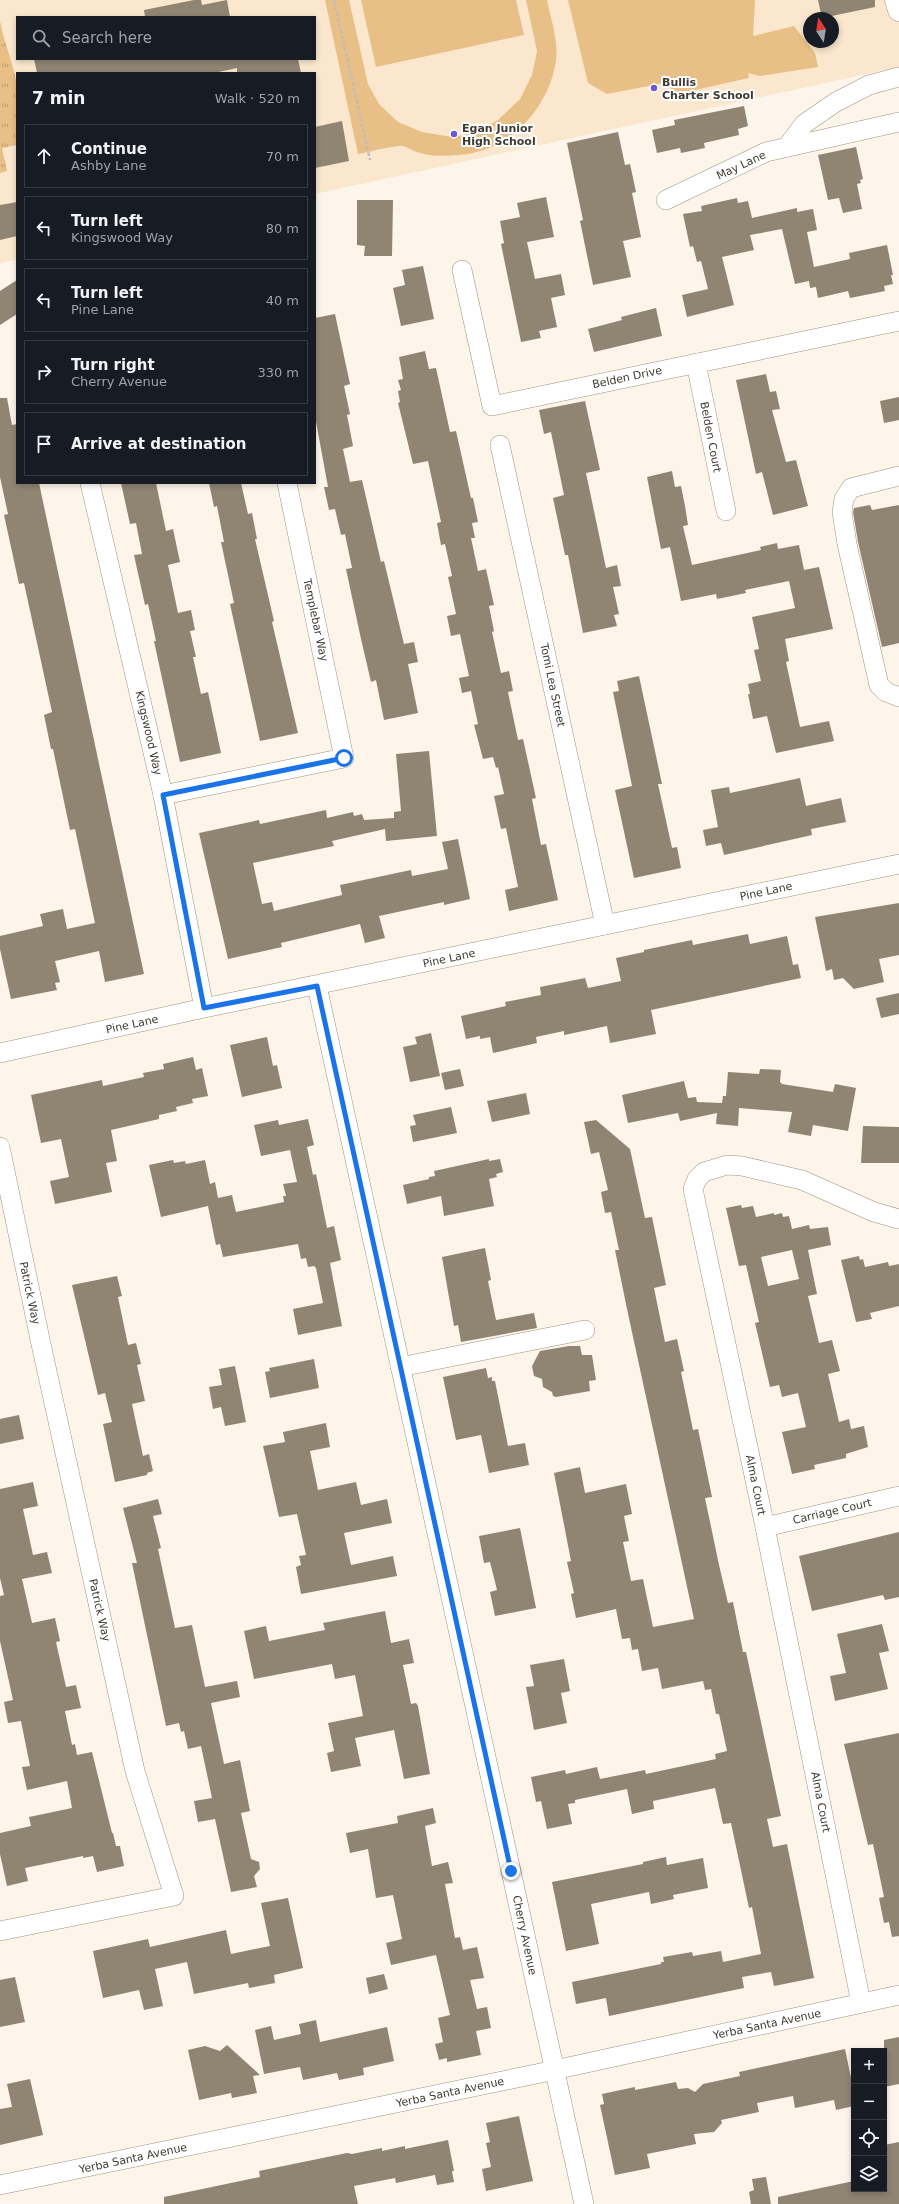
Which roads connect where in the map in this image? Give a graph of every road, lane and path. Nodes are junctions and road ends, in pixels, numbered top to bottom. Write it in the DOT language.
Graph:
graph roads {
  1 [pos="334,0"];
  2 [pos="896,0"];
  3 [pos="899,10"];
  4 [pos="899,77"];
  5 [pos="812,119"];
  6 [pos="899,122"];
  7 [pos="819,140"];
  8 [pos="786,147"];
  9 [pos="370,160"];
  10 [pos="666,200"];
  11 [pos="462,270"];
  12 [pos="899,321"];
  13 [pos="696,363"];
  14 [pos="500,445"];
  15 [pos="899,476"];
  16 [pos="90,484"];
  17 [pos="287,484"];
  18 [pos="726,511"];
  19 [pos="899,698"];
  20 [pos="163,795"];
  21 [pos="899,864"];
  22 [pos="605,925"];
  23 [pos="317,986"];
  24 [pos="204,1008"];
  25 [pos="0,1053"];
  26 [pos="0,1147"];
  27 [pos="899,1220"];
  28 [pos="585,1330"];
  29 [pos="400,1367"];
  30 [pos="899,1496"];
  31 [pos="765,1527"];
  32 [pos="0,1931"];
  33 [pos="899,1995"];
  34 [pos="861,2003"];
  35 [pos="555,2070"];
  36 [pos="0,2185"];
  37 [pos="584,2204"];
  1 -- 9 [label="path"];
  2 -- 3 [label="main road"];
  4 -- 5 [label="street"];
  5 -- 7 [label="street"];
  5 -- 8 [label="street"];
  6 -- 7 [label="street, May Lane"];
  7 -- 8 [label="street, May Lane"];
  8 -- 10 [label="street, May Lane"];
  11 -- 13 [label="street, Belden Drive"];
  12 -- 13 [label="street, Belden Drive"];
  13 -- 18 [label="street, Belden Court"];
  14 -- 22 [label="street, Tomi Lea Street"];
  15 -- 19 [label="street"];
  16 -- 20 [label="street, Kingswood Way"];
  17 -- 20 [label="street, Templebar Way"];
  20 -- 24 [label="street, Kingswood Way"];
  21 -- 22 [label="street, Pine Lane"];
  22 -- 23 [label="street, Pine Lane"];
  23 -- 24 [label="street, Pine Lane"];
  23 -- 29 [label="street, Cherry Avenue"];
  24 -- 25 [label="street, Pine Lane"];
  26 -- 32 [label="street, Patrick Way"];
  27 -- 31 [label="street, Alma Court"];
  28 -- 29 [label="street"];
  29 -- 35 [label="street, Cherry Avenue"];
  30 -- 31 [label="street, Carriage Court"];
  31 -- 34 [label="street, Alma Court"];
  33 -- 34 [label="street, Yerba Santa Avenue"];
  34 -- 35 [label="street, Yerba Santa Avenue"];
  35 -- 36 [label="street, Yerba Santa Avenue"];
  35 -- 37 [label="street, Cherry Avenue"];
}
